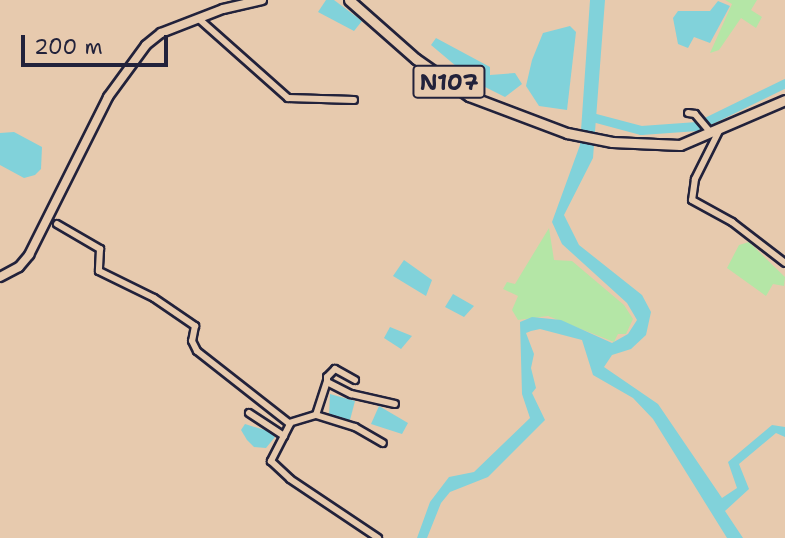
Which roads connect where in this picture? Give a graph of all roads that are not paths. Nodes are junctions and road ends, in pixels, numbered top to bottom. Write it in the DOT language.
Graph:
graph roads {
  1 [pos="262,0"];
  2 [pos="349,0"];
  3 [pos="199,19"];
  4 [pos="354,100"];
  5 [pos="785,100"];
  6 [pos="688,113"];
  7 [pos="713,131"];
  8 [pos="57,224"];
  9 [pos="785,263"];
  10 [pos="0,277"];
  11 [pos="355,380"];
  12 [pos="327,382"];
  13 [pos="395,404"];
  14 [pos="250,413"];
  15 [pos="316,415"];
  16 [pos="289,423"];
  17 [pos="284,436"];
  18 [pos="383,443"];
  19 [pos="378,538"];
  1 -- 3 [label="main road"];
  2 -- 7 [label="highway, N107"];
  3 -- 4 [label="street"];
  3 -- 10 [label="main road"];
  5 -- 7 [label="highway, N107"];
  6 -- 7 [label="street"];
  7 -- 9 [label="street"];
  8 -- 16 [label="street"];
  11 -- 12 [label="street"];
  12 -- 13 [label="street"];
  12 -- 15 [label="street"];
  14 -- 17 [label="street"];
  15 -- 16 [label="street"];
  15 -- 18 [label="street"];
  16 -- 17 [label="street"];
  17 -- 19 [label="street"];
}
